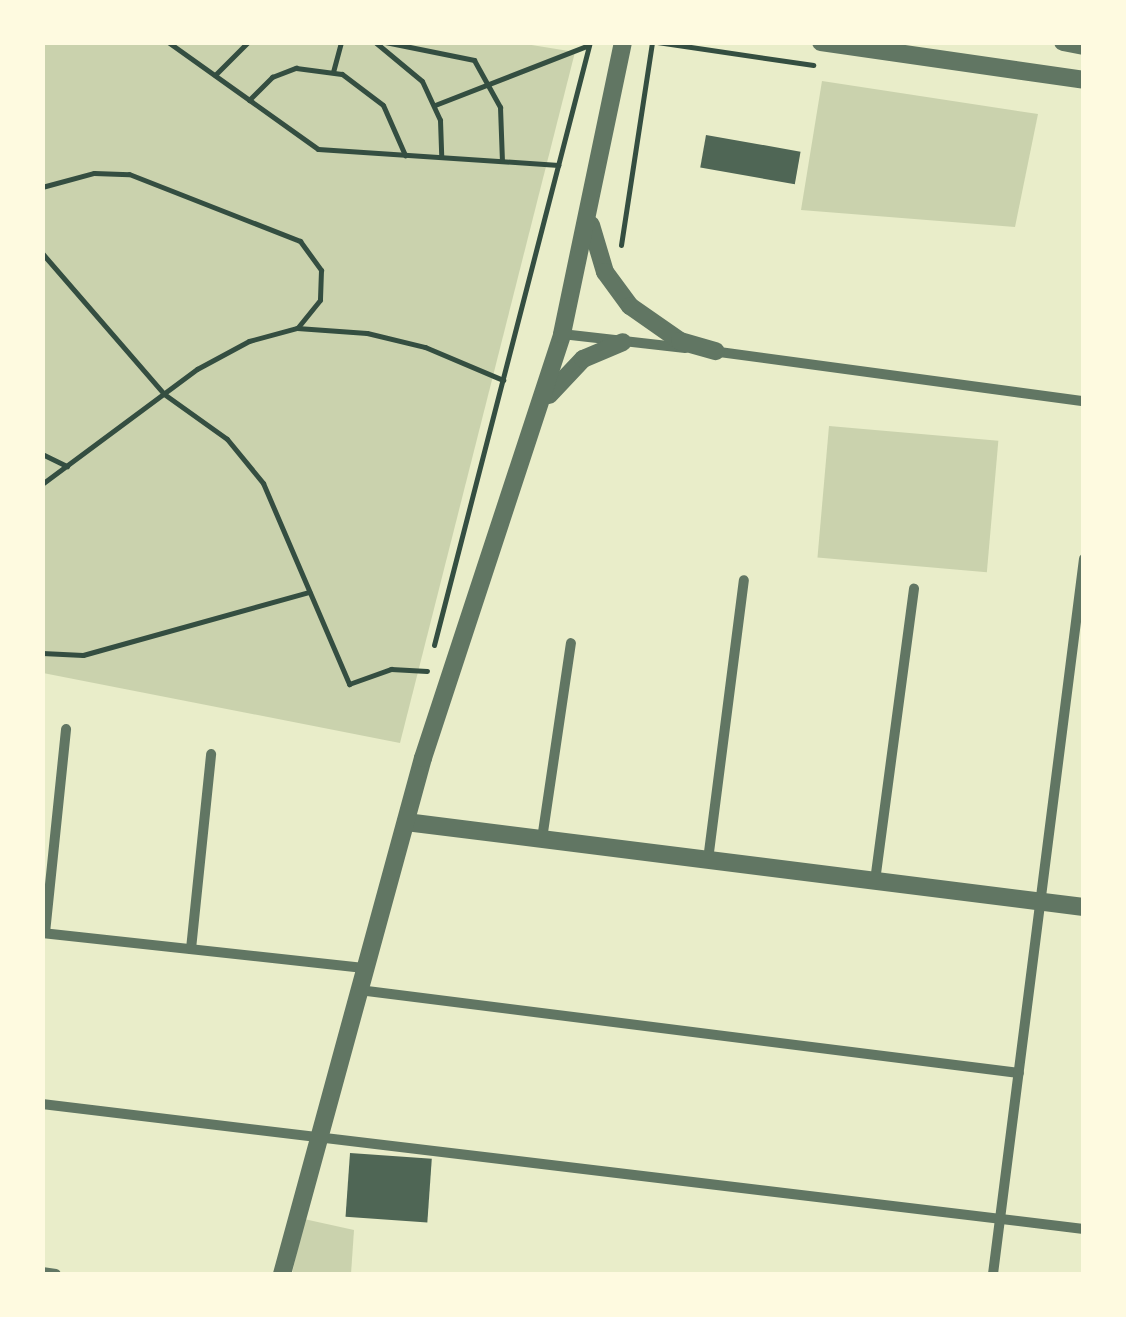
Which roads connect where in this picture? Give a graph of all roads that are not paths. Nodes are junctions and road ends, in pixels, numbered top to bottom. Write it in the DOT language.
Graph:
graph roads {
  1 [pos="623,42"];
  2 [pos="821,42"];
  3 [pos="1063,42"];
  4 [pos="1084,46"];
  5 [pos="1084,80"];
  6 [pos="590,218"];
  7 [pos="562,334"];
  8 [pos="623,342"];
  9 [pos="716,351"];
  10 [pos="1084,400"];
  11 [pos="536,418"];
  12 [pos="1084,558"];
  13 [pos="744,580"];
  14 [pos="914,590"];
  15 [pos="571,643"];
  16 [pos="66,729"];
  17 [pos="212,754"];
  18 [pos="406,822"];
  19 [pos="542,839"];
  20 [pos="708,860"];
  21 [pos="874,881"];
  22 [pos="1040,902"];
  23 [pos="1084,907"];
  24 [pos="44,933"];
  25 [pos="191,949"];
  26 [pos="366,968"];
  27 [pos="358,990"];
  28 [pos="1019,1074"];
  29 [pos="42,1104"];
  30 [pos="318,1137"];
  31 [pos="1000,1218"];
  32 [pos="1084,1229"];
  33 [pos="42,1272"];
  34 [pos="56,1274"];
  35 [pos="282,1274"];
  36 [pos="993,1274"];
  1 -- 6 [label="street"];
  2 -- 5 [label="street"];
  3 -- 4 [label="street"];
  6 -- 7 [label="street"];
  6 -- 9 [label="street"];
  7 -- 8 [label="street"];
  7 -- 11 [label="street"];
  8 -- 9 [label="street"];
  8 -- 11 [label="street"];
  9 -- 10 [label="street"];
  11 -- 18 [label="street"];
  12 -- 22 [label="street"];
  13 -- 20 [label="street"];
  14 -- 21 [label="street"];
  15 -- 19 [label="street"];
  16 -- 24 [label="street"];
  17 -- 25 [label="street"];
  18 -- 19 [label="street"];
  18 -- 26 [label="street"];
  19 -- 20 [label="street"];
  20 -- 21 [label="street"];
  21 -- 22 [label="street"];
  22 -- 23 [label="street"];
  22 -- 28 [label="street"];
  24 -- 25 [label="street"];
  25 -- 26 [label="street"];
  26 -- 27 [label="street"];
  27 -- 28 [label="street"];
  27 -- 30 [label="street"];
  28 -- 31 [label="street"];
  29 -- 30 [label="street"];
  30 -- 31 [label="street"];
  30 -- 35 [label="street"];
  31 -- 32 [label="street"];
  31 -- 36 [label="street"];
  33 -- 34 [label="street"];
}
